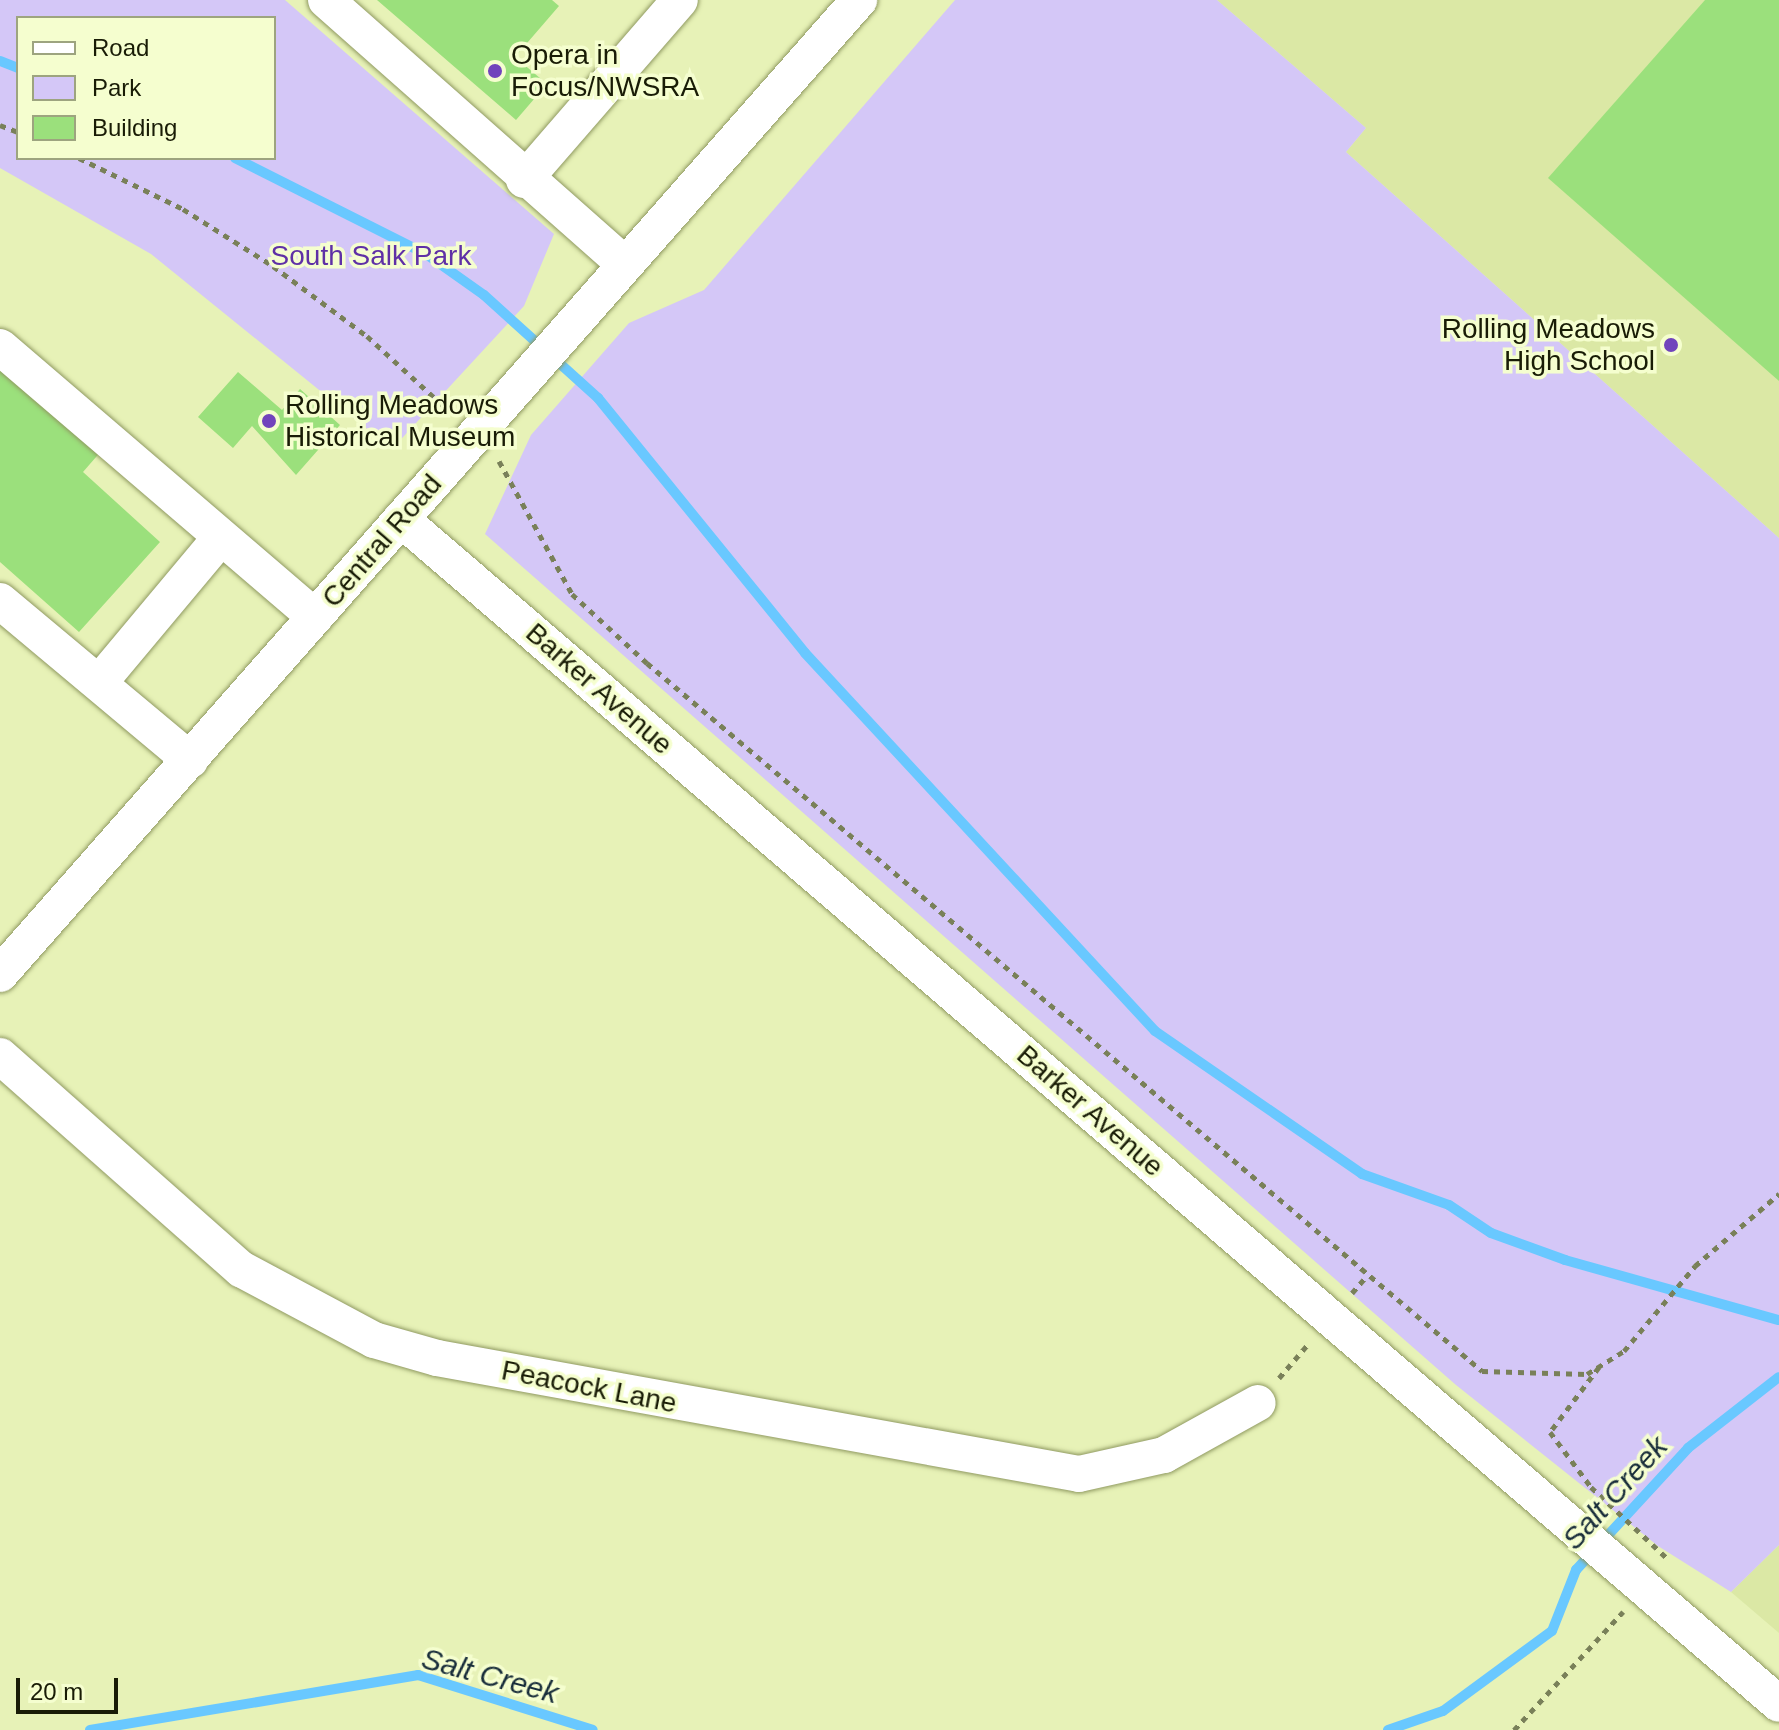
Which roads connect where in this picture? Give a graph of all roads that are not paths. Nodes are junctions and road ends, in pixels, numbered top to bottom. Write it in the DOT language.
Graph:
graph roads {
  1 [pos="326,0"];
  2 [pos="680,0"];
  3 [pos="859,0"];
  4 [pos="524,180"];
  5 [pos="623,263"];
  6 [pos="0,347"];
  7 [pos="401,519"];
  8 [pos="221,537"];
  9 [pos="0,601"];
  10 [pos="315,617"];
  11 [pos="99,683"];
  12 [pos="190,760"];
  13 [pos="0,974"];
  14 [pos="0,1056"];
  15 [pos="1258,1403"];
  16 [pos="1779,1704"];
  1 -- 4 [label="street"];
  2 -- 4 [label="street"];
  3 -- 5 [label="street, Central Road"];
  4 -- 5 [label="street"];
  5 -- 7 [label="street, Central Road"];
  6 -- 8 [label="street"];
  7 -- 10 [label="street, Central Road"];
  7 -- 16 [label="street, Barker Avenue"];
  8 -- 10 [label="street"];
  8 -- 11 [label="street"];
  9 -- 11 [label="street"];
  10 -- 12 [label="street, Central Road"];
  11 -- 12 [label="street"];
  12 -- 13 [label="street, Central Road"];
  14 -- 15 [label="street, Peacock Lane"];
}
